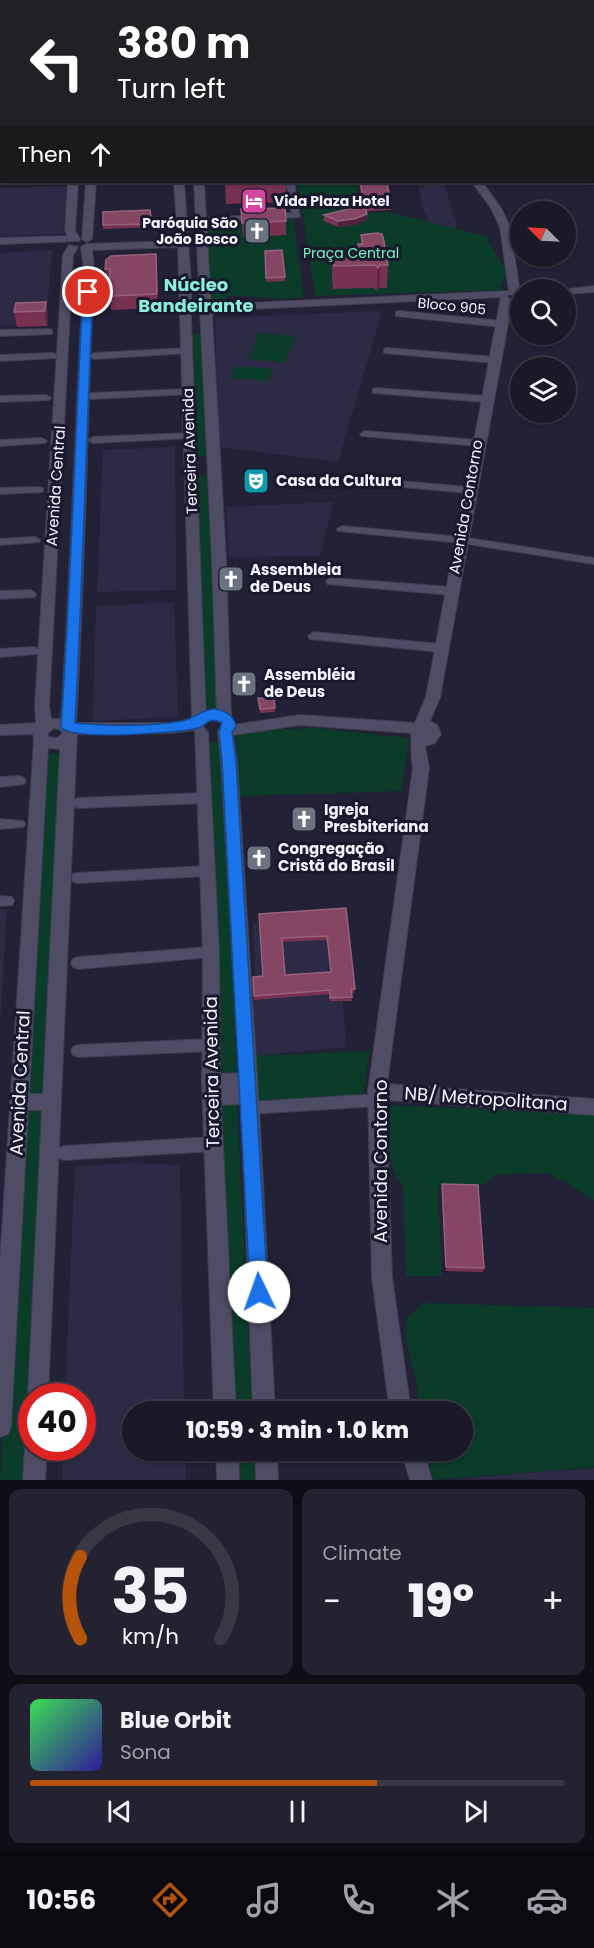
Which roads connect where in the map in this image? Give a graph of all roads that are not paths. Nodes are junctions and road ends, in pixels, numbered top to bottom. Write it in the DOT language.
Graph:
graph roads {
  1 [pos="73,183"];
  2 [pos="91,183"];
  3 [pos="179,183"];
  4 [pos="199,183"];
  5 [pos="290,183"];
  6 [pos="478,183"];
  7 [pos="72,194"];
  8 [pos="92,194"];
  9 [pos="180,208"];
  10 [pos="201,212"];
  11 [pos="183,239"];
  12 [pos="0,241"];
  13 [pos="80,242"];
  14 [pos="0,249"];
  15 [pos="513,279"];
  16 [pos="594,289"];
  17 [pos="576,290"];
  18 [pos="510,296"];
  19 [pos="510,303"];
  20 [pos="399,314"];
  21 [pos="206,316"];
  22 [pos="502,321"];
  23 [pos="185,326"];
  24 [pos="49,332"];
  25 [pos="0,333"];
  26 [pos="186,351"];
  27 [pos="387,351"];
  28 [pos="0,358"];
  29 [pos="60,358"];
  30 [pos="87,358"];
  31 [pos="495,360"];
  32 [pos="376,391"];
  33 [pos="188,392"];
  34 [pos="91,396"];
  35 [pos="46,398"];
  36 [pos="0,399"];
  37 [pos="486,399"];
  38 [pos="365,434"];
  39 [pos="189,436"];
  40 [pos="93,440"];
  41 [pos="42,441"];
  42 [pos="0,443"];
  43 [pos="478,443"];
  44 [pos="213,459"];
  45 [pos="190,460"];
  46 [pos="213,473"];
  47 [pos="190,475"];
  48 [pos="352,480"];
  49 [pos="39,490"];
  50 [pos="469,490"];
  51 [pos="0,491"];
  52 [pos="54,511"];
  53 [pos="78,517"];
  54 [pos="53,529"];
  55 [pos="342,529"];
  56 [pos="35,540"];
  57 [pos="462,540"];
  58 [pos="0,542"];
  59 [pos="594,561"];
  60 [pos="331,582"];
  61 [pos="451,591"];
  62 [pos="31,594"];
  63 [pos="0,595"];
  64 [pos="314,636"];
  65 [pos="441,648"];
  66 [pos="33,651"];
  67 [pos="0,653"];
  68 [pos="226,725"];
  69 [pos="199,727"];
  70 [pos="0,730"];
  71 [pos="424,732"];
  72 [pos="42,733"];
  73 [pos="68,733"];
  74 [pos="0,740"];
  75 [pos="20,781"];
  76 [pos="0,782"];
  77 [pos="204,798"];
  78 [pos="78,803"];
  79 [pos="0,824"];
  80 [pos="19,824"];
  81 [pos="206,871"];
  82 [pos="78,878"];
  83 [pos="211,952"];
  84 [pos="78,963"];
  85 [pos="211,1045"];
  86 [pos="78,1051"];
  87 [pos="211,1090"];
  88 [pos="248,1094"];
  89 [pos="377,1096"];
  90 [pos="52,1101"];
  91 [pos="18,1103"];
  92 [pos="594,1107"];
  93 [pos="213,1144"];
  94 [pos="64,1153"];
  95 [pos="39,1383"];
  96 [pos="225,1401"];
  97 [pos="263,1401"];
  98 [pos="399,1401"];
  99 [pos="0,1426"];
  100 [pos="35,1461"];
  101 [pos="227,1461"];
  102 [pos="266,1461"];
  103 [pos="415,1461"];
  104 [pos="34,1480"];
  105 [pos="228,1480"];
  106 [pos="267,1480"];
  107 [pos="421,1480"];
  1 -- 7 [label="street, Avenida Central"];
  2 -- 8 [label="street, Avenida Central"];
  3 -- 9 [label="street, Terceira Avenida"];
  4 -- 10 [label="street, Terceira Avenida"];
  5 -- 10 [label="street"];
  6 -- 15 [label="street"];
  7 -- 8 [label="street"];
  7 -- 13 [label="street, Avenida Central"];
  8 -- 13 [label="street, Avenida Central"];
  9 -- 10 [label="street"];
  9 -- 11 [label="street, Terceira Avenida"];
  10 -- 21 [label="street, Terceira Avenida"];
  11 -- 13 [label="street"];
  11 -- 23 [label="street, Terceira Avenida"];
  12 -- 13 [label="street"];
  13 -- 14 [label="street"];
  13 -- 29 [label="street, Avenida Central"];
  13 -- 30 [label="street, Avenida Central"];
  16 -- 17 [label="street"];
  18 -- 21 [label="street"];
  19 -- 22 [label="street, Avenida Contorno"];
  20 -- 22 [label="street, Bloco 905"];
  21 -- 23 [label="street"];
  21 -- 44 [label="street, Terceira Avenida"];
  22 -- 31 [label="street, Avenida Contorno"];
  23 -- 26 [label="street, Terceira Avenida"];
  24 -- 25 [label="street"];
  26 -- 30 [label="street"];
  26 -- 33 [label="street, Terceira Avenida"];
  27 -- 31 [label="street"];
  28 -- 29 [label="street"];
  29 -- 30 [label="street"];
  29 -- 52 [label="street, Avenida Central"];
  30 -- 53 [label="street, Avenida Central"];
  31 -- 37 [label="street, Avenida Contorno"];
  32 -- 37 [label="street"];
  33 -- 34 [label="street"];
  33 -- 39 [label="street, Terceira Avenida"];
  35 -- 36 [label="street"];
  37 -- 43 [label="street, Avenida Contorno"];
  38 -- 43 [label="street"];
  39 -- 40 [label="street"];
  39 -- 45 [label="street, Terceira Avenida"];
  41 -- 42 [label="street"];
  43 -- 50 [label="street, Avenida Contorno"];
  44 -- 45 [label="street"];
  44 -- 46 [label="street, Terceira Avenida"];
  45 -- 47 [label="street, Terceira Avenida"];
  46 -- 47 [label="street"];
  46 -- 68 [label="street, Terceira Avenida"];
  47 -- 69 [label="street, Terceira Avenida"];
  48 -- 50 [label="street"];
  49 -- 51 [label="street"];
  50 -- 57 [label="street, Avenida Contorno"];
  52 -- 53 [label="street"];
  52 -- 54 [label="street, Avenida Central"];
  53 -- 54 [label="street"];
  53 -- 73 [label="street, Avenida Central"];
  54 -- 72 [label="street, Avenida Central"];
  55 -- 57 [label="street"];
  56 -- 58 [label="street"];
  57 -- 59 [label="street"];
  57 -- 61 [label="street, Avenida Contorno"];
  60 -- 61 [label="street"];
  61 -- 65 [label="street, Avenida Contorno"];
  62 -- 63 [label="street"];
  64 -- 65 [label="street"];
  65 -- 71 [label="street, Avenida Contorno"];
  66 -- 67 [label="street"];
  68 -- 69 [label="street"];
  68 -- 69 [label="street"];
  68 -- 71 [label="street"];
  68 -- 88 [label="street, Terceira Avenida"];
  69 -- 73 [label="street"];
  69 -- 77 [label="street, Terceira Avenida"];
  70 -- 72 [label="street"];
  71 -- 89 [label="street, Avenida Contorno"];
  72 -- 73 [label="street"];
  72 -- 74 [label="street"];
  72 -- 91 [label="street, Avenida Central"];
  73 -- 90 [label="street, Avenida Central"];
  75 -- 76 [label="street"];
  77 -- 78 [label="street"];
  77 -- 81 [label="street, Terceira Avenida"];
  79 -- 80 [label="street"];
  81 -- 82 [label="street"];
  81 -- 83 [label="street, Terceira Avenida"];
  83 -- 84 [label="street"];
  83 -- 85 [label="street, Terceira Avenida"];
  85 -- 86 [label="street"];
  85 -- 87 [label="street, Terceira Avenida"];
  87 -- 88 [label="street"];
  87 -- 93 [label="street, Terceira Avenida"];
  88 -- 89 [label="street"];
  88 -- 97 [label="street, Terceira Avenida"];
  89 -- 92 [label="street, NB/ Metropolitana"];
  89 -- 98 [label="street, Avenida Contorno"];
  90 -- 91 [label="street"];
  90 -- 95 [label="street, Avenida Central"];
  91 -- 99 [label="street, Avenida Central"];
  93 -- 94 [label="street"];
  93 -- 96 [label="street, Terceira Avenida"];
  100 -- 104 [label="street"];
  101 -- 105 [label="street"];
  102 -- 106 [label="street"];
  103 -- 107 [label="street"];
}
